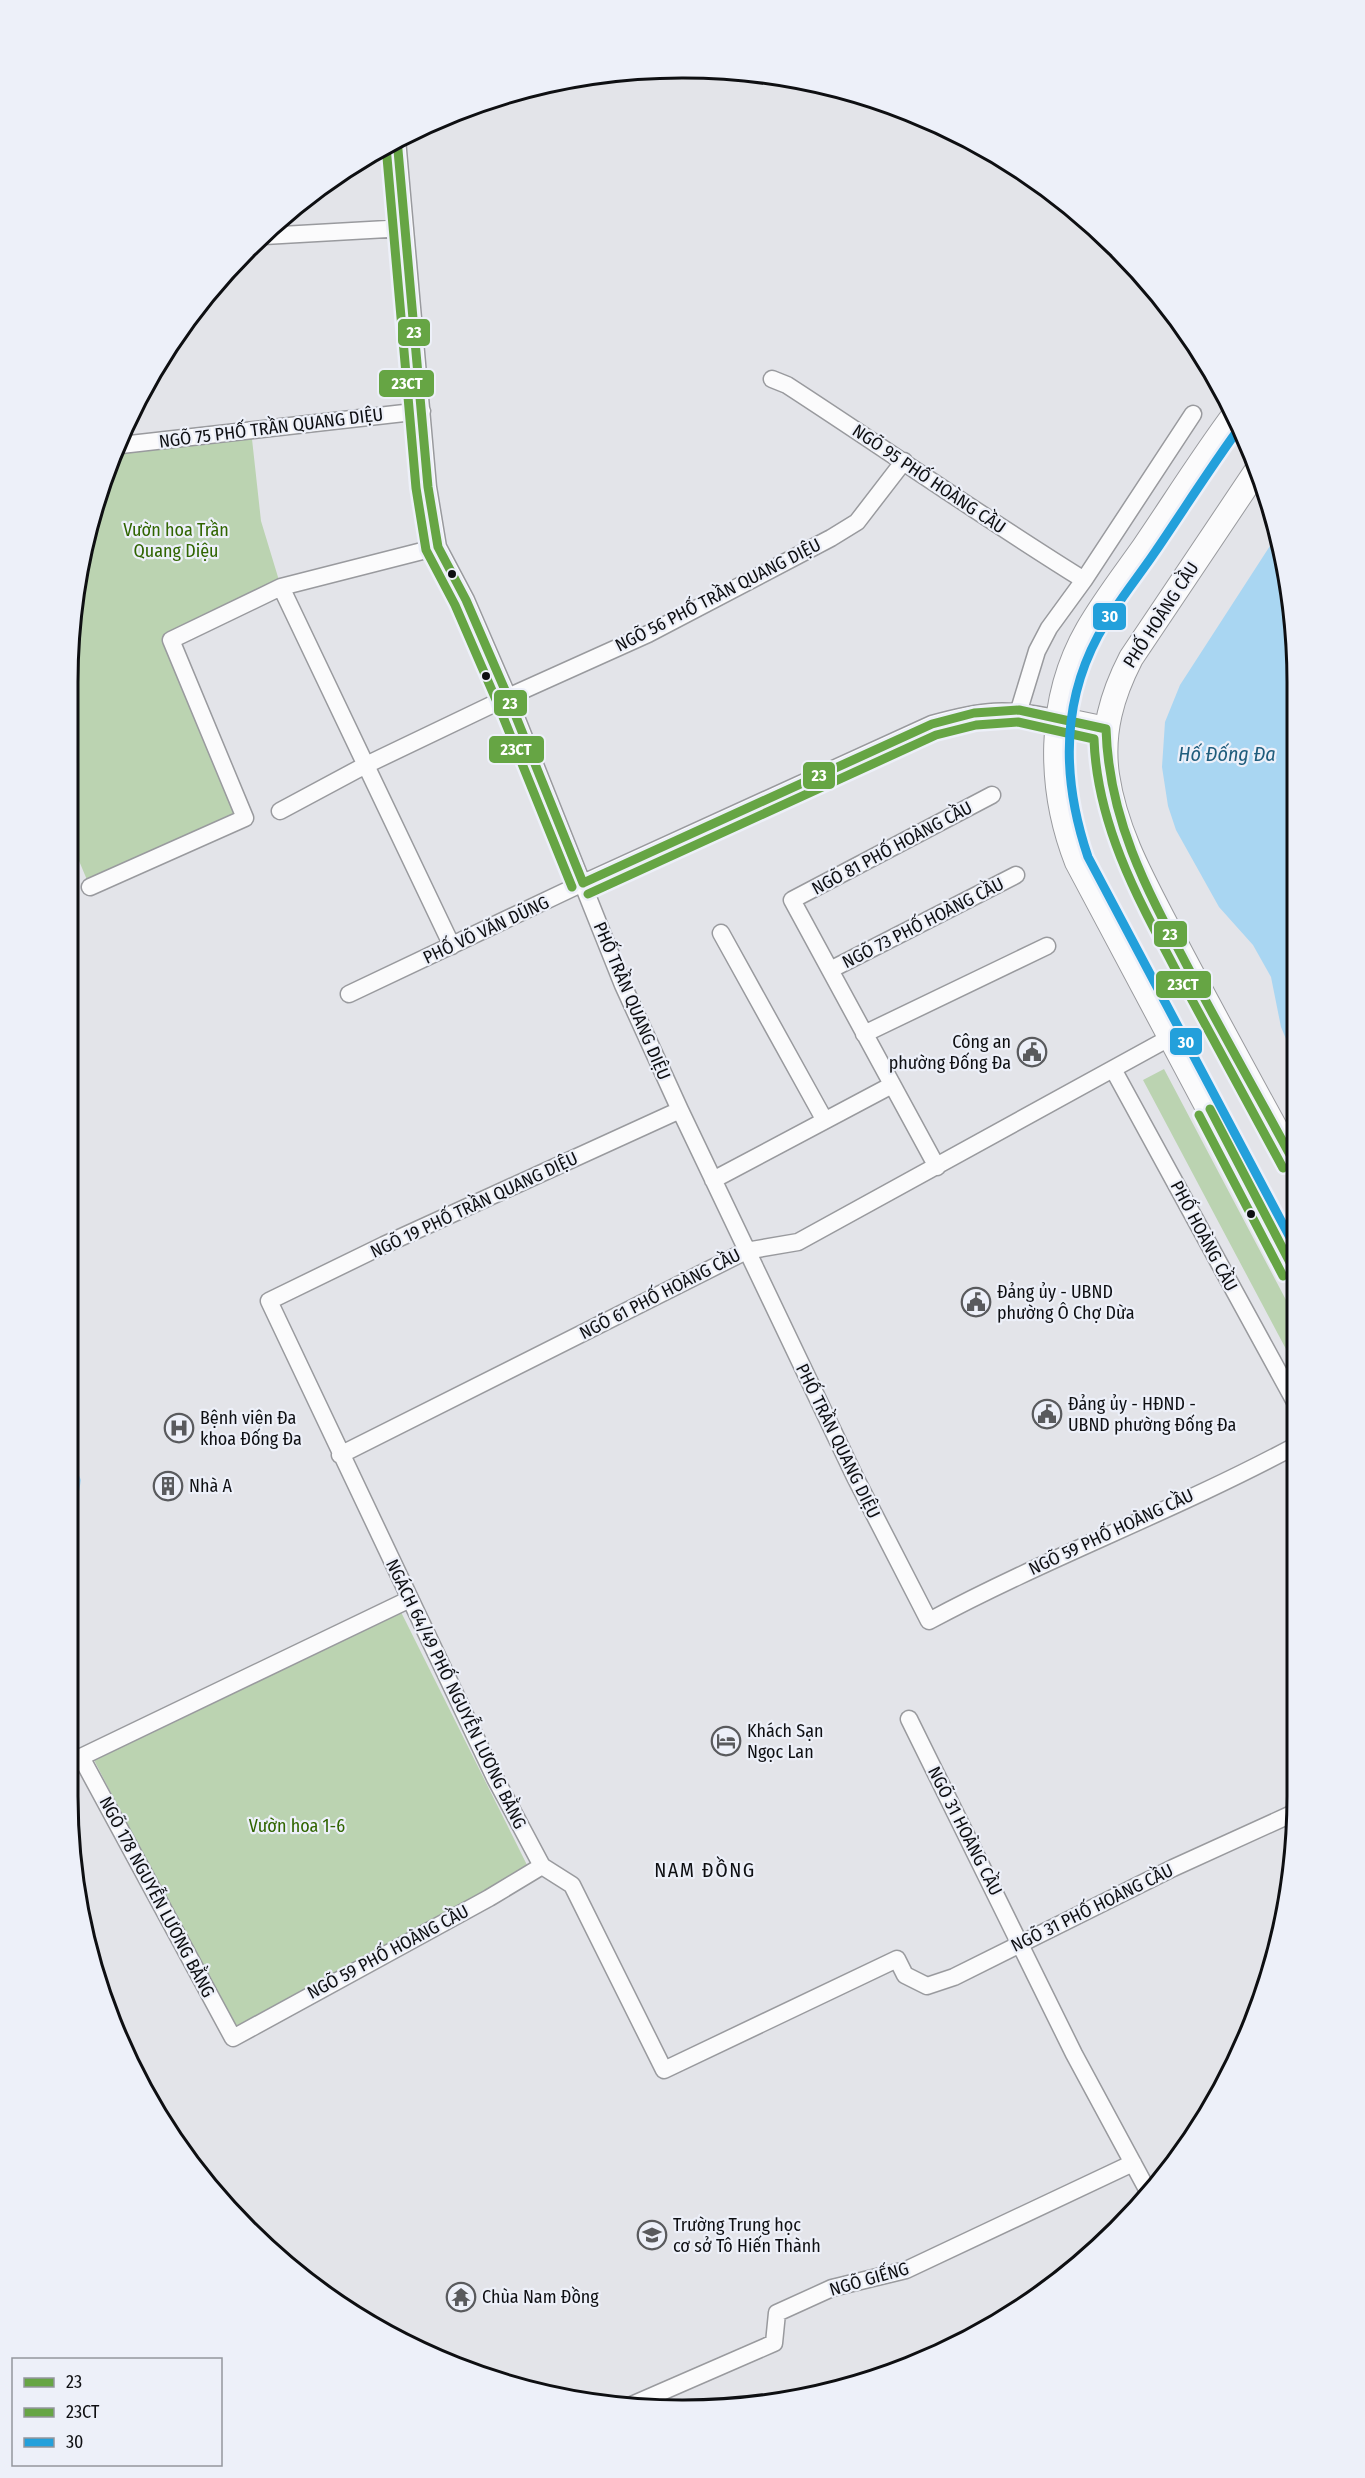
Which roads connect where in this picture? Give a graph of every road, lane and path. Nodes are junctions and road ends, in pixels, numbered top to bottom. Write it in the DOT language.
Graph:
graph roads {
  1 [pos="398,149"];
  2 [pos="405,228"];
  3 [pos="276,235"];
  4 [pos="772,379"];
  5 [pos="422,411"];
  6 [pos="1193,414"];
  7 [pos="1229,424"];
  8 [pos="127,444"];
  9 [pos="904,461"];
  10 [pos="1251,478"];
  11 [pos="438,547"];
  12 [pos="1084,580"];
  13 [pos="281,587"];
  14 [pos="508,697"];
  15 [pos="1019,710"];
  16 [pos="1058,719"];
  17 [pos="1106,729"];
  18 [pos="364,766"];
  19 [pos="992,795"];
  20 [pos="280,812"];
  21 [pos="1016,875"];
  22 [pos="583,883"];
  23 [pos="90,887"];
  24 [pos="722,933"];
  25 [pos="1047,945"];
  26 [pos="452,946"];
  27 [pos="830,970"];
  28 [pos="349,994"];
  29 [pos="864,1034"];
  30 [pos="1171,1037"];
  31 [pos="1113,1069"];
  32 [pos="892,1085"];
  33 [pos="680,1110"];
  34 [pos="824,1119"];
  35 [pos="1287,1149"];
  36 [pos="937,1167"];
  37 [pos="712,1180"];
  38 [pos="746,1251"];
  39 [pos="1287,1257"];
  40 [pos="269,1301"];
  41 [pos="1287,1387"];
  42 [pos="1287,1450"];
  43 [pos="340,1455"];
  44 [pos="408,1600"];
  45 [pos="929,1621"];
  46 [pos="909,1719"];
  47 [pos="1286,1816"];
  48 [pos="542,1866"];
  49 [pos="1019,1944"];
  50 [pos="233,2038"];
  51 [pos="1133,2163"];
  52 [pos="1145,2185"];
  53 [pos="645,2399"];
  1 -- 2 [label="street, PHỐ TRẦN QUANG DIỆU"];
  2 -- 3 [label="street"];
  2 -- 5 [label="street, PHỐ TRẦN QUANG DIỆU"];
  4 -- 9 [label="street, NGÕ 95 PHỐ HOÀNG CẦU"];
  5 -- 8 [label="street, NGÕ 75 PHỐ TRẦN QUANG DIỆU"];
  5 -- 11 [label="street, PHỐ TRẦN QUANG DIỆU"];
  6 -- 12 [label="street"];
  7 -- 16 [label="main road"];
  9 -- 12 [label="street, NGÕ 95 PHỐ HOÀNG CẦU"];
  9 -- 14 [label="street, NGÕ 56 PHỐ TRẦN QUANG DIỆU"];
  10 -- 17 [label="main road, PHỐ HOÀNG CẦU"];
  11 -- 13 [label="street"];
  11 -- 14 [label="street, PHỐ TRẦN QUANG DIỆU"];
  12 -- 15 [label="street"];
  13 -- 18 [label="street"];
  13 -- 23 [label="street"];
  14 -- 18 [label="street, NGÕ 56 PHỐ TRẦN QUANG DIỆU"];
  14 -- 22 [label="street, PHỐ TRẦN QUANG DIỆU"];
  15 -- 16 [label="street, PHỐ VÕ VĂN DŨNG"];
  15 -- 22 [label="street, PHỐ VÕ VĂN DŨNG"];
  16 -- 17 [label="main road"];
  16 -- 30 [label="main road"];
  17 -- 35 [label="main road, PHỐ HOÀNG CẦU"];
  18 -- 20 [label="street, NGÕ 56 PHỐ TRẦN QUANG DIỆU"];
  18 -- 26 [label="street"];
  19 -- 27 [label="street, NGÕ 81 PHỐ HOÀNG CẦU"];
  21 -- 27 [label="street, NGÕ 73 PHỐ HOÀNG CẦU"];
  22 -- 26 [label="street, PHỐ VÕ VĂN DŨNG"];
  22 -- 33 [label="street, PHỐ TRẦN QUANG DIỆU"];
  24 -- 34 [label="street"];
  25 -- 29 [label="street"];
  26 -- 28 [label="street, PHỐ VÕ VĂN DŨNG"];
  27 -- 29 [label="street"];
  29 -- 32 [label="street"];
  30 -- 31 [label="street, NGÕ 61 PHỐ HOÀNG CẦU"];
  30 -- 39 [label="main road"];
  31 -- 36 [label="street, NGÕ 61 PHỐ HOÀNG CẦU"];
  31 -- 41 [label="street, PHỐ HOÀNG CẦU"];
  32 -- 34 [label="street"];
  32 -- 36 [label="street"];
  33 -- 37 [label="street, PHỐ TRẦN QUANG DIỆU"];
  33 -- 40 [label="street, NGÕ 19 PHỐ TRẦN QUANG DIỆU"];
  34 -- 37 [label="street"];
  36 -- 38 [label="street, NGÕ 61 PHỐ HOÀNG CẦU"];
  37 -- 38 [label="street, PHỐ TRẦN QUANG DIỆU"];
  38 -- 43 [label="street, NGÕ 61 PHỐ HOÀNG CẦU"];
  38 -- 45 [label="street, PHỐ TRẦN QUANG DIỆU"];
  40 -- 43 [label="street, NGÁCH 64/49 PHỐ NGUYỄN LƯƠNG BẰNG"];
  42 -- 45 [label="street, NGÕ 59 PHỐ HOÀNG CẦU"];
  43 -- 44 [label="street, NGÁCH 64/49 PHỐ NGUYỄN LƯƠNG BẰNG"];
  44 -- 48 [label="street, NGÁCH 64/49 PHỐ NGUYỄN LƯƠNG BẰNG"];
  44 -- 50 [label="street, NGÕ 178 NGUYỄN LƯƠNG BẰNG"];
  46 -- 49 [label="street, NGÕ 31 HOÀNG CẦU"];
  47 -- 49 [label="street, NGÕ 31 PHỐ HOÀNG CẦU"];
  48 -- 49 [label="street, NGÕ 31 PHỐ HOÀNG CẦU"];
  48 -- 50 [label="street, NGÕ 59 PHỐ HOÀNG CẦU"];
  49 -- 51 [label="street"];
  51 -- 52 [label="street"];
  51 -- 53 [label="street, NGÕ GIẾNG"];
}
